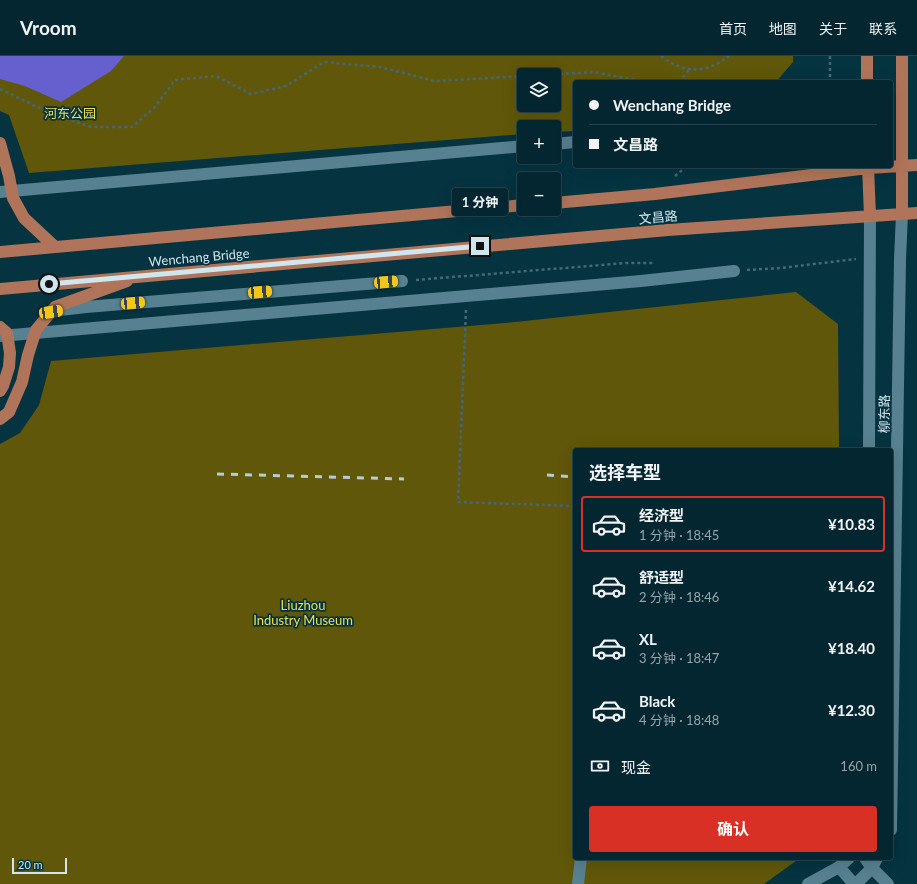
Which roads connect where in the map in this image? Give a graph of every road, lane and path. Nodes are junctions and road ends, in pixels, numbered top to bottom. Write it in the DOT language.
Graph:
graph roads {
  1 [pos="661,56"];
  2 [pos="729,56"];
  3 [pos="830,56"];
  4 [pos="867,56"];
  5 [pos="902,56"];
  6 [pos="689,70"];
  7 [pos="561,74"];
  8 [pos="517,76"];
  9 [pos="635,80"];
  10 [pos="681,80"];
  11 [pos="830,80"];
  12 [pos="867,80"];
  13 [pos="0,89"];
  14 [pos="573,142"];
  15 [pos="0,143"];
  16 [pos="561,143"];
  17 [pos="517,147"];
  18 [pos="917,165"];
  19 [pos="893,166"];
  20 [pos="902,166"];
  21 [pos="860,168"];
  22 [pos="868,168"];
  23 [pos="0,192"];
  24 [pos="561,202"];
  25 [pos="517,206"];
  26 [pos="917,213"];
  27 [pos="902,214"];
  28 [pos="870,216"];
  29 [pos="55,247"];
  30 [pos="0,252"];
  31 [pos="401,253"];
  32 [pos="734,271"];
  33 [pos="141,276"];
  34 [pos="402,281"];
  35 [pos="0,288"];
  36 [pos="467,296"];
  37 [pos="51,312"];
  38 [pos="0,326"];
  39 [pos="0,336"];
  40 [pos="0,391"];
  41 [pos="0,419"];
  42 [pos="869,448"];
  43 [pos="573,506"];
  44 [pos="893,705"];
  45 [pos="581,860"];
  46 [pos="847,860"];
  47 [pos="874,863"];
  48 [pos="839,867"];
  49 [pos="578,884"];
  50 [pos="808,884"];
  51 [pos="855,884"];
  52 [pos="888,884"];
  1 -- 6 [label="path"];
  2 -- 6 [label="path"];
  3 -- 11 [label="path"];
  4 -- 12 [label="main road"];
  5 -- 20 [label="main road"];
  6 -- 10 [label="path"];
  7 -- 9 [label="path"];
  8 -- 13 [label="path"];
  14 -- 16 [label="street"];
  15 -- 29 [label="main road"];
  17 -- 23 [label="street"];
  18 -- 20 [label="main road, 文昌路"];
  19 -- 20 [label="main road, 文昌路"];
  20 -- 27 [label="main road"];
  21 -- 24 [label="main road, 文昌路"];
  22 -- 28 [label="main road"];
  25 -- 29 [label="main road, Wenchang Bridge"];
  26 -- 27 [label="main road, 文昌路"];
  27 -- 28 [label="main road, 文昌路"];
  27 -- 44 [label="street, 柳东路"];
  28 -- 31 [label="main road, 文昌路"];
  28 -- 42 [label="street, 柳东路"];
  29 -- 30 [label="main road, Wenchang Bridge"];
  31 -- 33 [label="main road, Wenchang Bridge"];
  32 -- 36 [label="street"];
  33 -- 35 [label="main road, Wenchang Bridge"];
  33 -- 37 [label="main road"];
  34 -- 37 [label="street"];
  36 -- 39 [label="street"];
  36 -- 43 [label="path"];
  37 -- 41 [label="main road"];
  38 -- 40 [label="main road"];
  45 -- 49 [label="street"];
  46 -- 48 [label="street"];
  47 -- 51 [label="street"];
  47 -- 52 [label="street"];
  48 -- 50 [label="street"];
  48 -- 51 [label="street"];
}
